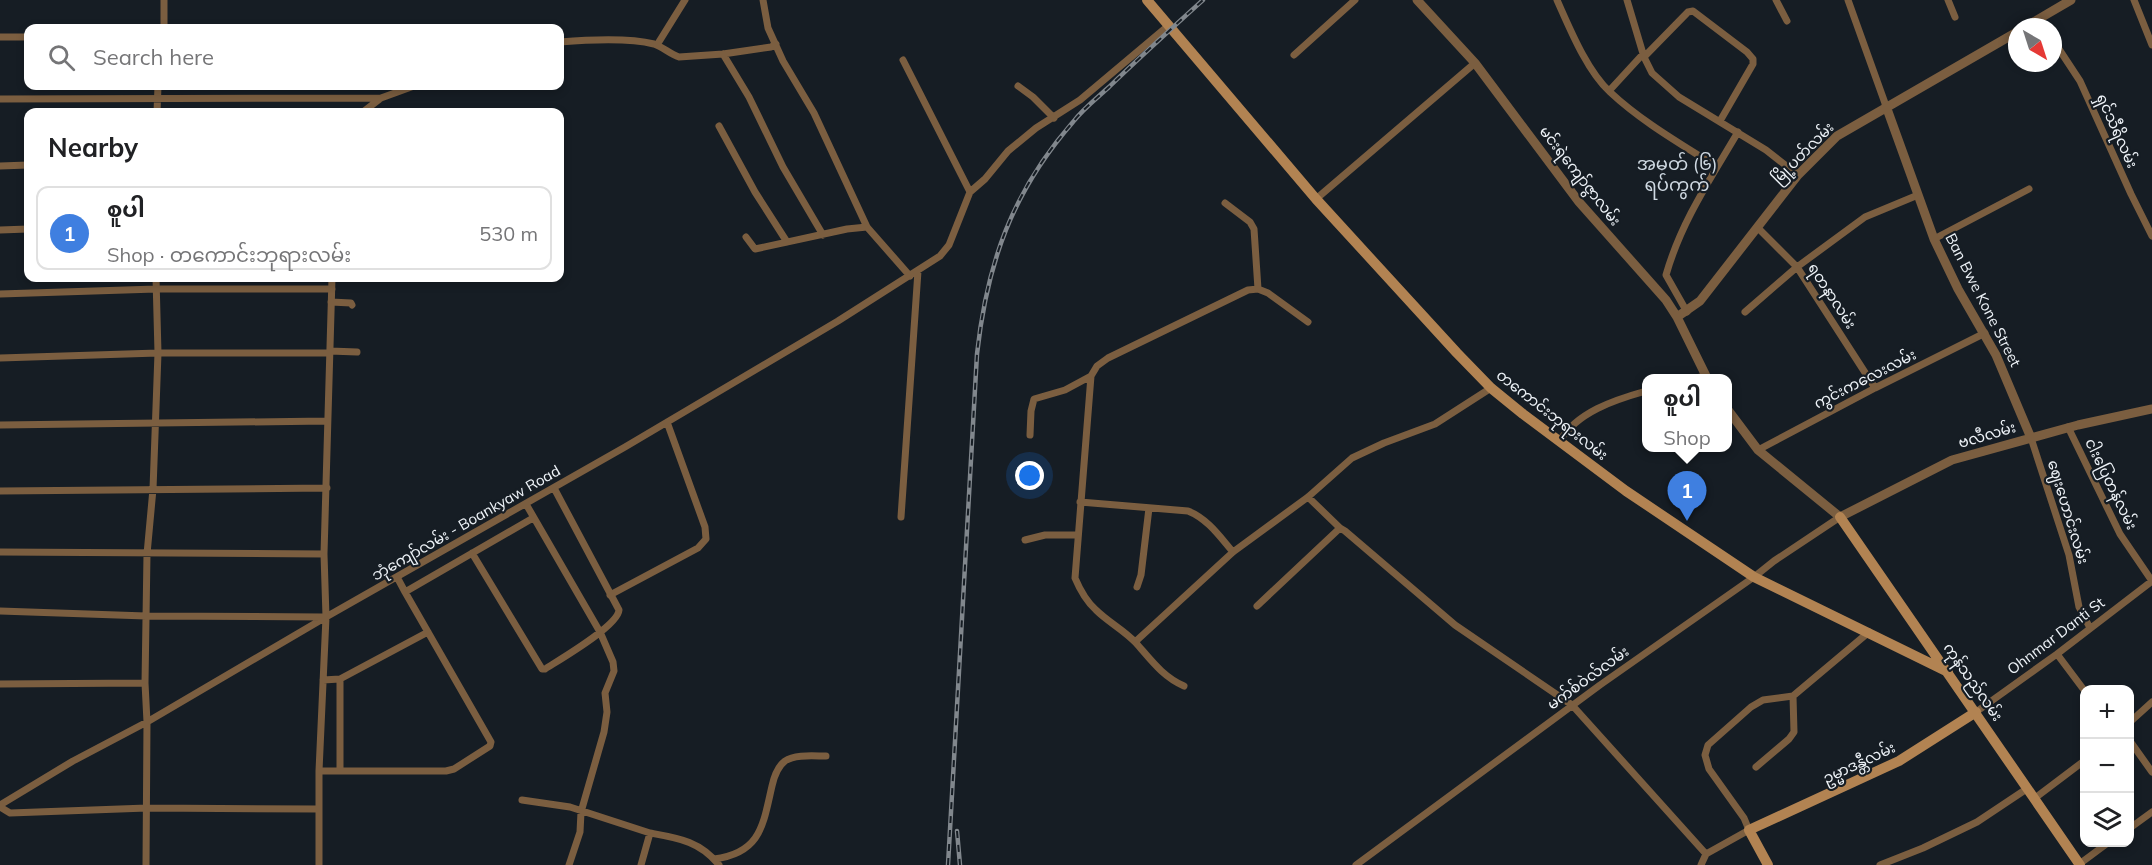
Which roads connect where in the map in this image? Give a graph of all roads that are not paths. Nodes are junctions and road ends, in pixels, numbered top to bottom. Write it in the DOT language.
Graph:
graph roads {
  1 [pos="164,0"];
  2 [pos="685,0"];
  3 [pos="763,0"];
  4 [pos="1147,0"];
  5 [pos="1356,0"];
  6 [pos="1418,0"];
  7 [pos="1557,0"];
  8 [pos="1627,0"];
  9 [pos="1776,0"];
  10 [pos="1848,0"];
  11 [pos="1948,0"];
  12 [pos="2071,0"];
  13 [pos="2134,0"];
  14 [pos="1955,17"];
  15 [pos="2048,18"];
  16 [pos="1787,21"];
  17 [pos="164,24"];
  18 [pos="1168,26"];
  19 [pos="0,37"];
  20 [pos="24,37"];
  21 [pos="2008,37"];
  22 [pos="564,42"];
  23 [pos="776,44"];
  24 [pos="657,45"];
  25 [pos="2152,45"];
  26 [pos="723,54"];
  27 [pos="2062,54"];
  28 [pos="1294,55"];
  29 [pos="1644,56"];
  30 [pos="903,60"];
  31 [pos="1475,63"];
  32 [pos="1018,86"];
  33 [pos="158,90"];
  34 [pos="403,90"];
  35 [pos="1609,91"];
  36 [pos="381,98"];
  37 [pos="0,99"];
  38 [pos="157,100"];
  39 [pos="1886,106"];
  40 [pos="157,108"];
  41 [pos="373,108"];
  42 [pos="1054,118"];
  43 [pos="1720,121"];
  44 [pos="720,126"];
  45 [pos="1738,132"];
  46 [pos="24,165"];
  47 [pos="0,166"];
  48 [pos="1717,167"];
  49 [pos="1798,175"];
  50 [pos="2029,189"];
  51 [pos="970,192"];
  52 [pos="1918,195"];
  53 [pos="1316,199"];
  54 [pos="1225,203"];
  55 [pos="867,227"];
  56 [pos="1757,227"];
  57 [pos="24,229"];
  58 [pos="0,230"];
  59 [pos="823,235"];
  60 [pos="2152,236"];
  61 [pos="746,237"];
  62 [pos="1934,239"];
  63 [pos="787,242"];
  64 [pos="1797,267"];
  65 [pos="918,271"];
  66 [pos="910,276"];
  67 [pos="156,282"];
  68 [pos="332,282"];
  69 [pos="332,289"];
  70 [pos="1258,289"];
  71 [pos="156,290"];
  72 [pos="0,294"];
  73 [pos="332,302"];
  74 [pos="352,305"];
  75 [pos="1687,312"];
  76 [pos="1745,312"];
  77 [pos="1677,317"];
  78 [pos="1308,322"];
  79 [pos="1985,333"];
  80 [pos="330,352"];
  81 [pos="357,352"];
  82 [pos="158,353"];
  83 [pos="0,358"];
  84 [pos="1705,374"];
  85 [pos="1091,376"];
  86 [pos="1491,388"];
  87 [pos="1875,388"];
  88 [pos="1642,392"];
  89 [pos="2152,409"];
  90 [pos="1732,415"];
  91 [pos="327,421"];
  92 [pos="667,423"];
  93 [pos="155,424"];
  94 [pos="0,425"];
  95 [pos="2068,427"];
  96 [pos="1030,435"];
  97 [pos="2031,438"];
  98 [pos="1559,442"];
  99 [pos="1758,450"];
  100 [pos="327,488"];
  101 [pos="554,488"];
  102 [pos="153,489"];
  103 [pos="0,491"];
  104 [pos="1308,497"];
  105 [pos="1080,502"];
  106 [pos="526,504"];
  107 [pos="1149,508"];
  108 [pos="901,517"];
  109 [pos="1840,517"];
  110 [pos="533,518"];
  111 [pos="1340,528"];
  112 [pos="1078,535"];
  113 [pos="1025,540"];
  114 [pos="0,552"];
  115 [pos="1233,552"];
  116 [pos="472,553"];
  117 [pos="147,554"];
  118 [pos="324,554"];
  119 [pos="397,577"];
  120 [pos="1754,577"];
  121 [pos="2152,581"];
  122 [pos="1137,587"];
  123 [pos="405,592"];
  124 [pos="610,595"];
  125 [pos="1257,606"];
  126 [pos="0,611"];
  127 [pos="146,616"];
  128 [pos="326,617"];
  129 [pos="2090,628"];
  130 [pos="428,632"];
  131 [pos="600,632"];
  132 [pos="1869,632"];
  133 [pos="1135,642"];
  134 [pos="2057,654"];
  135 [pos="1948,672"];
  136 [pos="322,680"];
  137 [pos="340,680"];
  138 [pos="145,683"];
  139 [pos="0,684"];
  140 [pos="2081,685"];
  141 [pos="1185,686"];
  142 [pos="1793,696"];
  143 [pos="2152,702"];
  144 [pos="1572,705"];
  145 [pos="1976,712"];
  146 [pos="2134,718"];
  147 [pos="147,722"];
  148 [pos="2134,747"];
  149 [pos="826,756"];
  150 [pos="2080,765"];
  151 [pos="1756,767"];
  152 [pos="319,771"];
  153 [pos="340,771"];
  154 [pos="2152,772"];
  155 [pos="2028,788"];
  156 [pos="2035,798"];
  157 [pos="522,800"];
  158 [pos="0,806"];
  159 [pos="147,808"];
  160 [pos="318,809"];
  161 [pos="580,812"];
  162 [pos="2152,812"];
  163 [pos="2134,825"];
  164 [pos="1749,830"];
  165 [pos="650,833"];
  166 [pos="2104,847"];
  167 [pos="1706,854"];
  168 [pos="717,862"];
  169 [pos="146,865"];
  170 [pos="319,865"];
  171 [pos="569,865"];
  172 [pos="641,865"];
  173 [pos="1356,865"];
  174 [pos="1701,865"];
  175 [pos="1768,865"];
  176 [pos="1880,865"];
  177 [pos="2079,865"];
  1 -- 17 [label="street"];
  2 -- 24 [label="street"];
  3 -- 23 [label="street"];
  4 -- 18 [label="main road, တကောင်းဘုရားလမ်း"];
  5 -- 28 [label="street"];
  6 -- 31 [label="street, မင်းရဲကျော်ဇွာလမ်း"];
  7 -- 35 [label="street"];
  8 -- 29 [label="street"];
  9 -- 16 [label="street"];
  10 -- 39 [label="street"];
  11 -- 14 [label="street"];
  12 -- 15 [label="street"];
  13 -- 25 [label="street"];
  18 -- 42 [label="street"];
  18 -- 53 [label="main road, တကောင်းဘုရားလမ်း"];
  19 -- 20 [label="street"];
  21 -- 39 [label="street, မြို့ပတ်လမ်း"];
  22 -- 24 [label="street"];
  23 -- 26 [label="street"];
  23 -- 55 [label="street"];
  24 -- 26 [label="street"];
  26 -- 59 [label="street"];
  27 -- 60 [label="street, ရှင်သီရိလမ်း"];
  29 -- 35 [label="street"];
  29 -- 43 [label="street"];
  29 -- 43 [label="street"];
  30 -- 51 [label="street"];
  31 -- 53 [label="street"];
  31 -- 77 [label="street, မင်းရဲကျော်ဇွာလမ်း"];
  32 -- 42 [label="street"];
  33 -- 38 [label="street"];
  34 -- 36 [label="street"];
  35 -- 48 [label="street"];
  36 -- 38 [label="street"];
  36 -- 41 [label="street"];
  37 -- 38 [label="street"];
  38 -- 40 [label="street"];
  39 -- 49 [label="street, မြို့ပတ်လမ်း"];
  39 -- 52 [label="street, Ban Bwe Kone Street"];
  42 -- 51 [label="street"];
  43 -- 45 [label="street"];
  44 -- 63 [label="street"];
  45 -- 48 [label="street"];
  45 -- 49 [label="street"];
  46 -- 47 [label="street"];
  48 -- 75 [label="street"];
  49 -- 56 [label="street, မြို့ပတ်လမ်း"];
  50 -- 62 [label="street"];
  51 -- 65 [label="street, ဘုံကျော်လမ်း - Boankyaw Road"];
  52 -- 62 [label="street, Ban Bwe Kone Street"];
  52 -- 64 [label="street"];
  53 -- 86 [label="main road, တကောင်းဘုရားလမ်း"];
  54 -- 70 [label="street"];
  55 -- 59 [label="street"];
  55 -- 66 [label="street"];
  56 -- 64 [label="street, ရတနာလမ်း"];
  56 -- 75 [label="street, မြို့ပတ်လမ်း"];
  57 -- 58 [label="street"];
  59 -- 63 [label="street"];
  61 -- 63 [label="street"];
  62 -- 79 [label="street, Ban Bwe Kone Street"];
  64 -- 76 [label="street"];
  64 -- 87 [label="street, ရတနာလမ်း"];
  65 -- 66 [label="street, ဘုံကျော်လမ်း - Boankyaw Road"];
  65 -- 108 [label="street"];
  66 -- 92 [label="street, ဘုံကျော်လမ်း - Boankyaw Road"];
  67 -- 71 [label="street"];
  68 -- 69 [label="street"];
  69 -- 71 [label="street"];
  69 -- 73 [label="street"];
  70 -- 78 [label="street"];
  70 -- 85 [label="street"];
  71 -- 72 [label="street"];
  71 -- 82 [label="street"];
  73 -- 74 [label="street"];
  73 -- 80 [label="street"];
  75 -- 77 [label="street, မြို့ပတ်လမ်း"];
  77 -- 84 [label="street, မင်းရဲကျော်ဇွာလမ်း"];
  79 -- 87 [label="street, ကွင်းကလေးလမ်း"];
  79 -- 97 [label="street, Ban Bwe Kone Street"];
  80 -- 81 [label="street"];
  80 -- 82 [label="street"];
  80 -- 91 [label="street"];
  82 -- 83 [label="street"];
  82 -- 93 [label="street"];
  85 -- 96 [label="street"];
  85 -- 105 [label="street"];
  86 -- 98 [label="main road, တကောင်းဘုရားလမ်း"];
  86 -- 104 [label="street"];
  87 -- 99 [label="street, ကွင်းကလေးလမ်း"];
  88 -- 98 [label="street"];
  89 -- 95 [label="street, ဗလီလမ်း"];
  90 -- 99 [label="street"];
  91 -- 93 [label="street"];
  91 -- 100 [label="street"];
  92 -- 101 [label="street, ဘုံကျော်လမ်း - Boankyaw Road"];
  92 -- 124 [label="street"];
  93 -- 94 [label="street"];
  93 -- 102 [label="street"];
  95 -- 97 [label="street, ဗလီလမ်း"];
  95 -- 121 [label="street, ငါးပြေတန်လမ်း"];
  97 -- 109 [label="street, ဗလီလမ်း"];
  97 -- 129 [label="street, ဈေးဟောင်းလမ်း"];
  98 -- 120 [label="main road, တကောင်းဘုရားလမ်း"];
  99 -- 109 [label="street"];
  100 -- 102 [label="street"];
  100 -- 118 [label="street"];
  101 -- 106 [label="street, ဘုံကျော်လမ်း - Boankyaw Road"];
  101 -- 124 [label="street"];
  102 -- 103 [label="street"];
  102 -- 117 [label="street"];
  104 -- 111 [label="street"];
  104 -- 115 [label="street"];
  105 -- 107 [label="street"];
  105 -- 112 [label="street"];
  106 -- 110 [label="street"];
  106 -- 119 [label="street, ဘုံကျော်လမ်း - Boankyaw Road"];
  107 -- 115 [label="street"];
  107 -- 122 [label="street"];
  109 -- 120 [label="street, မက်စ်ဝဲလ်လမ်း"];
  109 -- 135 [label="main road, ကုန်သည်လမ်း"];
  110 -- 116 [label="street"];
  110 -- 131 [label="street"];
  111 -- 125 [label="street"];
  111 -- 144 [label="street"];
  112 -- 113 [label="street"];
  112 -- 133 [label="street"];
  114 -- 117 [label="street"];
  115 -- 133 [label="street"];
  116 -- 123 [label="street"];
  116 -- 131 [label="street"];
  117 -- 118 [label="street"];
  117 -- 127 [label="street"];
  118 -- 128 [label="street"];
  119 -- 123 [label="street"];
  119 -- 128 [label="street, ဘုံကျော်လမ်း - Boankyaw Road"];
  120 -- 132 [label="main road, တကောင်းဘုရားလမ်း"];
  120 -- 144 [label="street, မက်စ်ဝဲလ်လမ်း"];
  121 -- 129 [label="street, Ohnmar Danti St"];
  123 -- 130 [label="street"];
  124 -- 131 [label="street"];
  126 -- 127 [label="street"];
  127 -- 128 [label="street"];
  127 -- 138 [label="street"];
  128 -- 136 [label="street"];
  128 -- 147 [label="street, ဘုံကျော်လမ်း - Boankyaw Road"];
  129 -- 134 [label="street, Ohnmar Danti St"];
  130 -- 137 [label="street"];
  130 -- 153 [label="street"];
  131 -- 161 [label="street"];
  132 -- 135 [label="main road, တကောင်းဘုရားလမ်း"];
  132 -- 142 [label="street"];
  133 -- 141 [label="street"];
  134 -- 140 [label="street"];
  134 -- 145 [label="street, Ohnmar Danti St"];
  135 -- 145 [label="main road, ကုန်သည်လမ်း"];
  136 -- 137 [label="street"];
  136 -- 152 [label="street"];
  137 -- 153 [label="street"];
  138 -- 139 [label="street"];
  138 -- 147 [label="street"];
  142 -- 151 [label="street"];
  142 -- 164 [label="street"];
  143 -- 146 [label="street"];
  144 -- 167 [label="street"];
  144 -- 173 [label="street, မက်စ်ဝဲလ်လမ်း"];
  145 -- 155 [label="main road, ကုန်သည်လမ်း"];
  145 -- 164 [label="main road, ဥမ္မာဒန္တီလမ်း"];
  147 -- 158 [label="street, ဘုံကျော်လမ်း - Boankyaw Road"];
  147 -- 159 [label="street"];
  148 -- 154 [label="street"];
  149 -- 168 [label="street"];
  150 -- 156 [label="street"];
  152 -- 153 [label="street"];
  152 -- 160 [label="street"];
  155 -- 156 [label="main road, ကုန်သည်လမ်း"];
  155 -- 176 [label="street"];
  156 -- 177 [label="main road, ကုန်သည်လမ်း"];
  157 -- 161 [label="street"];
  158 -- 159 [label="street"];
  159 -- 160 [label="street"];
  159 -- 169 [label="street"];
  160 -- 170 [label="street"];
  161 -- 165 [label="street"];
  161 -- 171 [label="street"];
  162 -- 163 [label="street"];
  164 -- 167 [label="street"];
  164 -- 175 [label="main road"];
  165 -- 168 [label="street"];
  165 -- 172 [label="street"];
  166 -- 177 [label="street"];
  167 -- 174 [label="street"];
}
